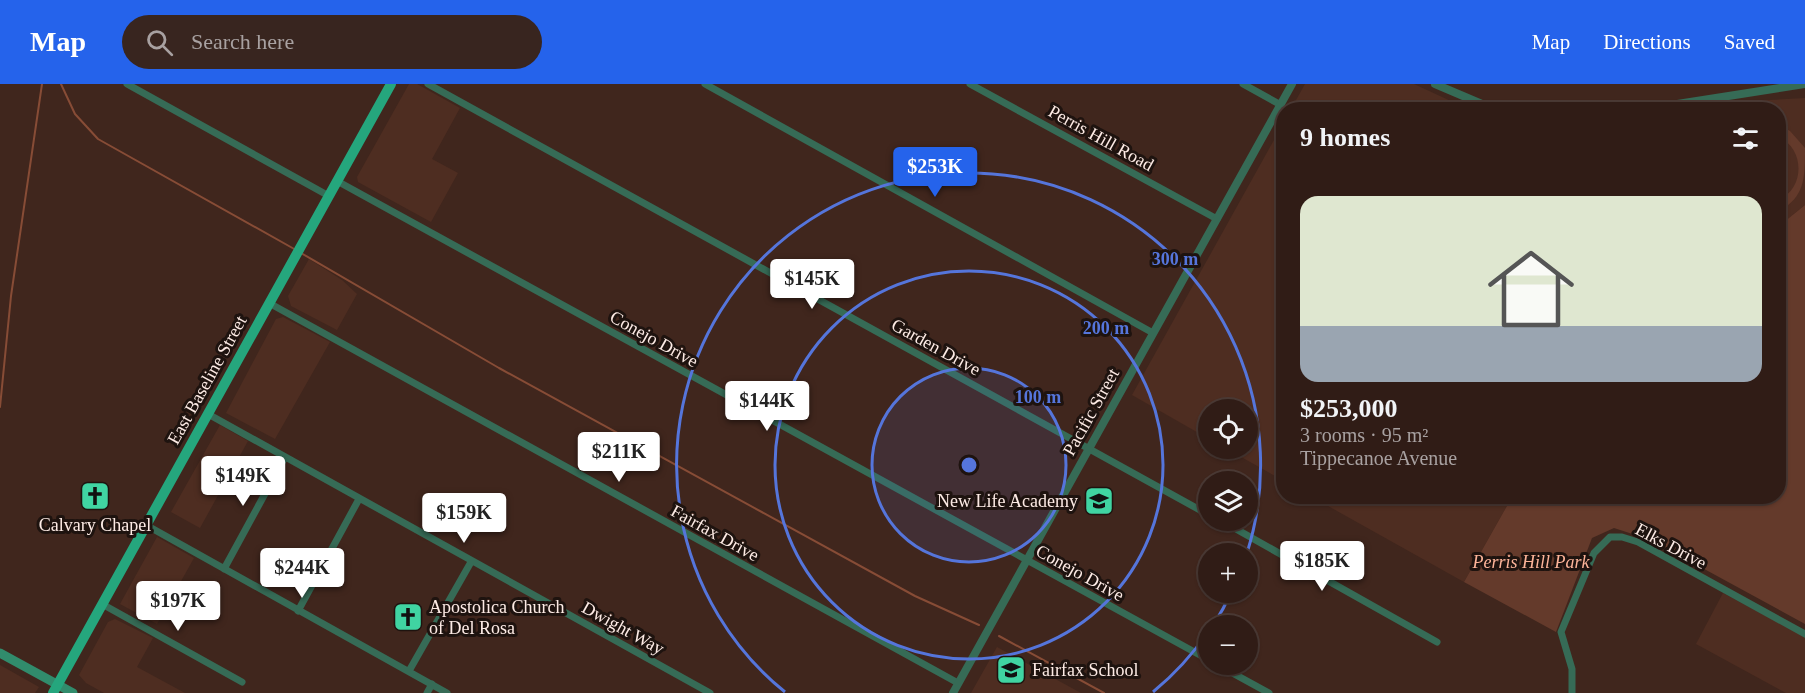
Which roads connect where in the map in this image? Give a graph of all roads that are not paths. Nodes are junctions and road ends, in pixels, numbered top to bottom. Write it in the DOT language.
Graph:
graph roads {
  1 [pos="127,84"];
  2 [pos="391,84"];
  3 [pos="428,84"];
  4 [pos="705,84"];
  5 [pos="970,84"];
  6 [pos="1243,84"];
  7 [pos="1292,84"];
  8 [pos="1435,84"];
  9 [pos="1805,84"];
  10 [pos="1276,102"];
  11 [pos="1283,102"];
  12 [pos="1477,102"];
  13 [pos="1690,102"];
  14 [pos="1276,114"];
  15 [pos="337,181"];
  16 [pos="329,196"];
  17 [pos="1217,219"];
  18 [pos="269,303"];
  19 [pos="1153,333"];
  20 [pos="208,414"];
  21 [pos="1089,448"];
  22 [pos="285,457"];
  23 [pos="359,499"];
  24 [pos="1198,509"];
  25 [pos="146,525"];
  26 [pos="1240,531"];
  27 [pos="1026,561"];
  28 [pos="471,562"];
  29 [pos="224,569"];
  30 [pos="102,604"];
  31 [pos="298,611"];
  32 [pos="1805,634"];
  33 [pos="1437,642"];
  34 [pos="0,653"];
  35 [pos="1198,654"];
  36 [pos="409,671"];
  37 [pos="1232,675"];
  38 [pos="242,682"];
  39 [pos="958,683"];
  40 [pos="432,684"];
  41 [pos="55,689"];
  42 [pos="1255,690"];
  43 [pos="73,693"];
  44 [pos="427,693"];
  45 [pos="447,693"];
  46 [pos="710,693"];
  47 [pos="953,693"];
  48 [pos="1269,693"];
  49 [pos="1572,693"];
  1 -- 16 [label="street"];
  2 -- 15 [label="main road, East Baseline Street"];
  3 -- 21 [label="street, Garden Drive"];
  4 -- 19 [label="street"];
  5 -- 17 [label="street, Perris Hill Road"];
  6 -- 10 [label="street"];
  7 -- 11 [label="street, Pacific Street"];
  8 -- 12 [label="street"];
  9 -- 13 [label="street"];
  14 -- 17 [label="street, Pacific Street"];
  15 -- 16 [label="main road, East Baseline Street"];
  15 -- 27 [label="street, Conejo Drive"];
  16 -- 18 [label="main road, East Baseline Street"];
  17 -- 19 [label="street, Pacific Street"];
  18 -- 20 [label="main road, East Baseline Street"];
  18 -- 39 [label="street, Fairfax Drive"];
  19 -- 21 [label="street, Pacific Street"];
  20 -- 22 [label="street, Dwight Way"];
  20 -- 25 [label="main road, East Baseline Street"];
  21 -- 24 [label="street, Garden Drive"];
  21 -- 27 [label="street, Pacific Street"];
  22 -- 23 [label="street, Dwight Way"];
  22 -- 29 [label="street"];
  23 -- 28 [label="street, Dwight Way"];
  23 -- 31 [label="street"];
  25 -- 29 [label="street"];
  25 -- 30 [label="main road, East Baseline Street"];
  26 -- 33 [label="street"];
  27 -- 35 [label="street, Conejo Drive"];
  27 -- 39 [label="street, Pacific Street"];
  28 -- 36 [label="street"];
  28 -- 46 [label="street, Dwight Way"];
  29 -- 31 [label="street"];
  30 -- 38 [label="street"];
  30 -- 41 [label="main road, East Baseline Street"];
  31 -- 36 [label="street"];
  32 -- 49 [label="street, Elks Drive"];
  34 -- 41 [label="main road"];
  36 -- 40 [label="street"];
  37 -- 42 [label="street"];
  39 -- 47 [label="street, Pacific Street"];
  40 -- 44 [label="street"];
  40 -- 45 [label="street"];
  41 -- 43 [label="main road"];
  42 -- 48 [label="street"];
}
